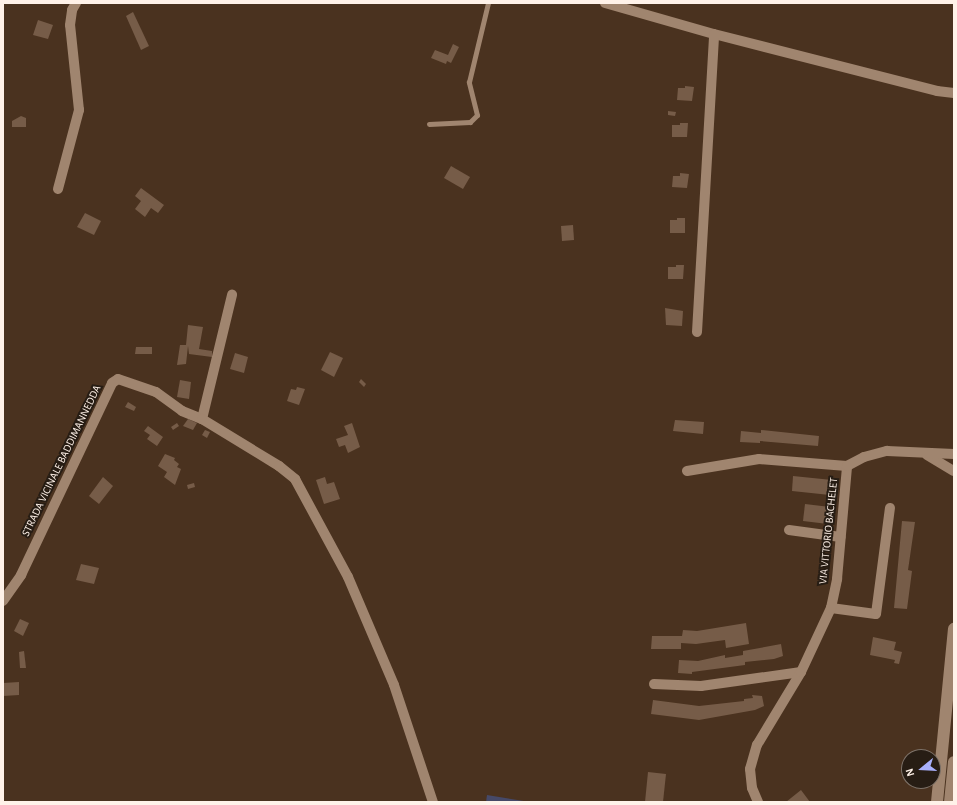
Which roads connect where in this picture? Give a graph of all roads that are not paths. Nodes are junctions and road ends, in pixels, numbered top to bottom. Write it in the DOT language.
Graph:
graph roads {
  1 [pos="76,3"];
  2 [pos="488,3"];
  3 [pos="605,3"];
  4 [pos="714,34"];
  5 [pos="954,93"];
  6 [pos="429,124"];
  7 [pos="58,189"];
  8 [pos="232,295"];
  9 [pos="697,332"];
  10 [pos="202,419"];
  11 [pos="926,454"];
  12 [pos="954,454"];
  13 [pos="847,466"];
  14 [pos="687,470"];
  15 [pos="954,471"];
  16 [pos="890,508"];
  17 [pos="789,530"];
  18 [pos="841,537"];
  19 [pos="3,601"];
  20 [pos="831,608"];
  21 [pos="954,629"];
  22 [pos="801,672"];
  23 [pos="654,684"];
  24 [pos="954,762"];
  25 [pos="433,802"];
  26 [pos="758,802"];
  27 [pos="937,802"];
  28 [pos="950,802"];
  1 -- 7 [label="street"];
  2 -- 6 [label="lane"];
  3 -- 4 [label="street"];
  4 -- 5 [label="street"];
  4 -- 9 [label="street"];
  8 -- 10 [label="street"];
  10 -- 19 [label="street, STRADA VICINALE BADDIMANNEDDA"];
  10 -- 25 [label="street, STRADA VICINALE BADDIMANNEDDA"];
  11 -- 12 [label="street, VIA VITTORIO BACHELET"];
  11 -- 13 [label="street, VIA VITTORIO BACHELET"];
  11 -- 15 [label="street, VIA VITTORIO BACHELET"];
  13 -- 14 [label="street"];
  13 -- 18 [label="street, VIA VITTORIO BACHELET"];
  16 -- 20 [label="street"];
  17 -- 18 [label="street"];
  18 -- 20 [label="street, VIA VITTORIO BACHELET"];
  20 -- 22 [label="street, VIA VITTORIO BACHELET"];
  21 -- 27 [label="street"];
  22 -- 23 [label="street"];
  22 -- 26 [label="street, VIA VITTORIO BACHELET"];
  24 -- 28 [label="street"];
}
